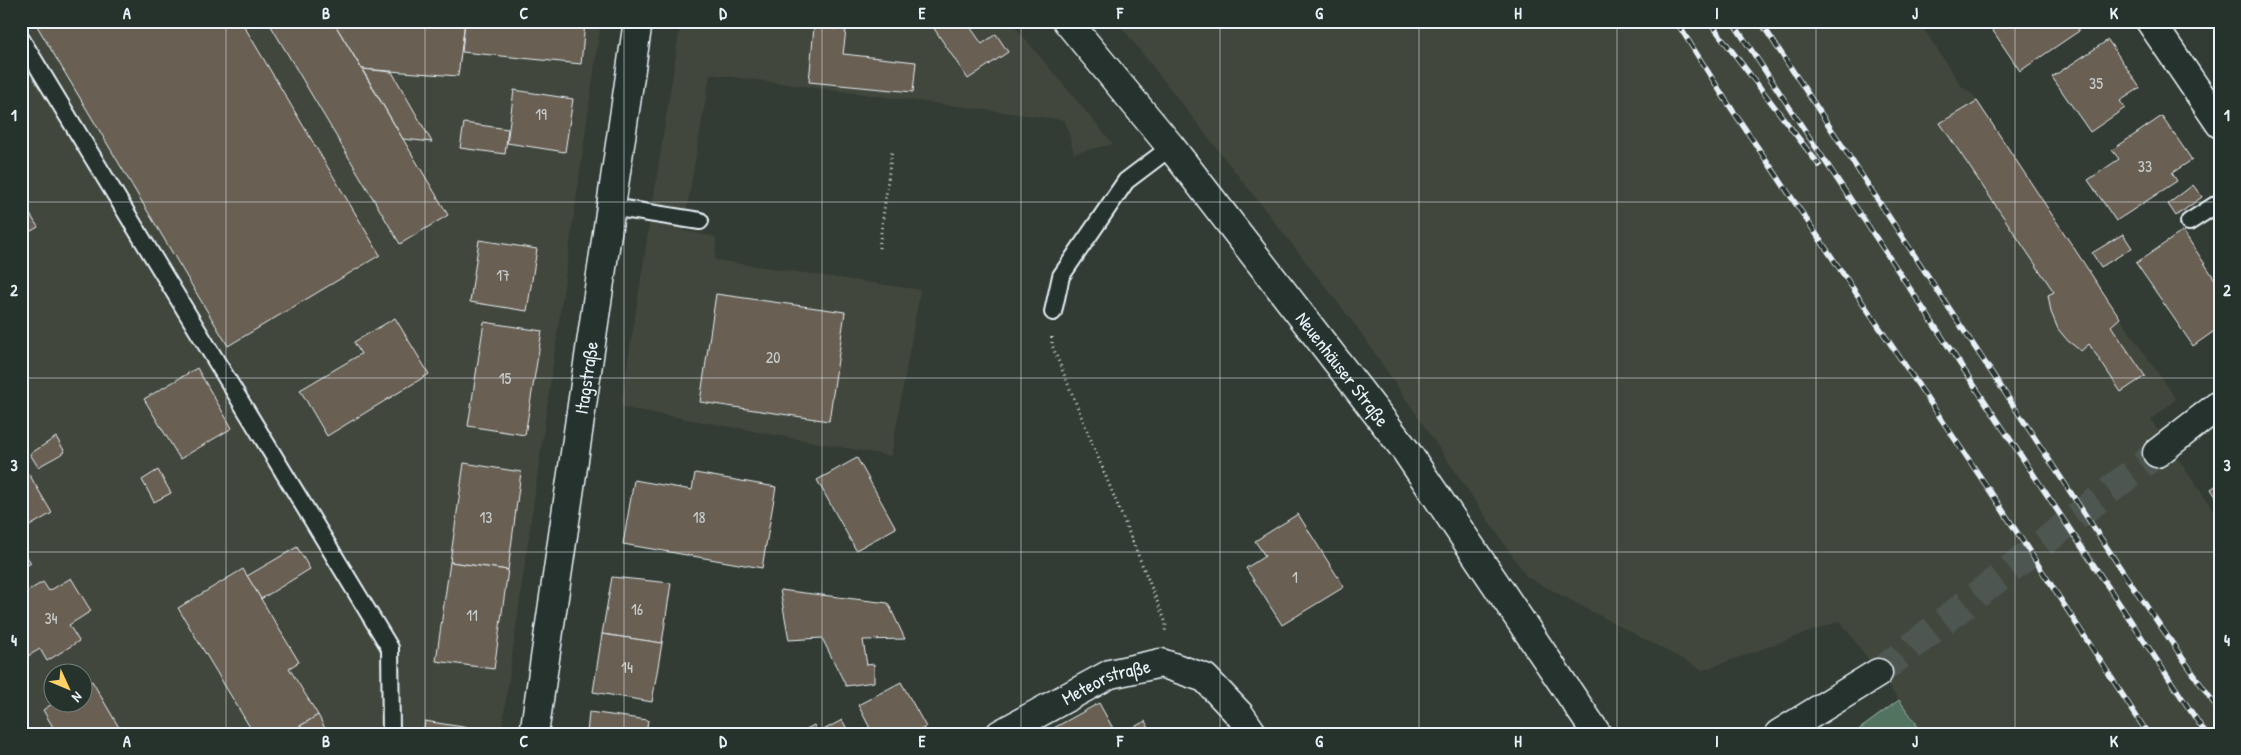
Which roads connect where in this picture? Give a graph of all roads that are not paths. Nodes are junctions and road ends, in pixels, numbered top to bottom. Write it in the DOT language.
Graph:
graph roads {
  1 [pos="638,21"];
  2 [pos="1067,21"];
  3 [pos="2150,21"];
  4 [pos="21,40"];
  5 [pos="2220,124"];
  6 [pos="1171,147"];
  7 [pos="2220,202"];
  8 [pos="611,207"];
  9 [pos="700,221"];
  10 [pos="2189,222"];
  11 [pos="1053,312"];
  12 [pos="2220,404"];
  13 [pos="2157,453"];
  14 [pos="1878,673"];
  15 [pos="391,734"];
  16 [pos="534,734"];
  17 [pos="1000,734"];
  18 [pos="1253,734"];
  19 [pos="1597,734"];
  20 [pos="1779,734"];
  1 -- 8 [label="street, Itagstraße"];
  2 -- 6 [label="street, Neuenhäuser Straße"];
  3 -- 5 [label="street"];
  4 -- 15 [label="lane"];
  6 -- 11 [label="lane"];
  6 -- 19 [label="street, Neuenhäuser Straße"];
  7 -- 10 [label="lane"];
  8 -- 9 [label="lane"];
  8 -- 16 [label="street, Itagstraße"];
  12 -- 13 [label="street"];
  14 -- 20 [label="street"];
  17 -- 18 [label="street, Meteorstraße"];
}
